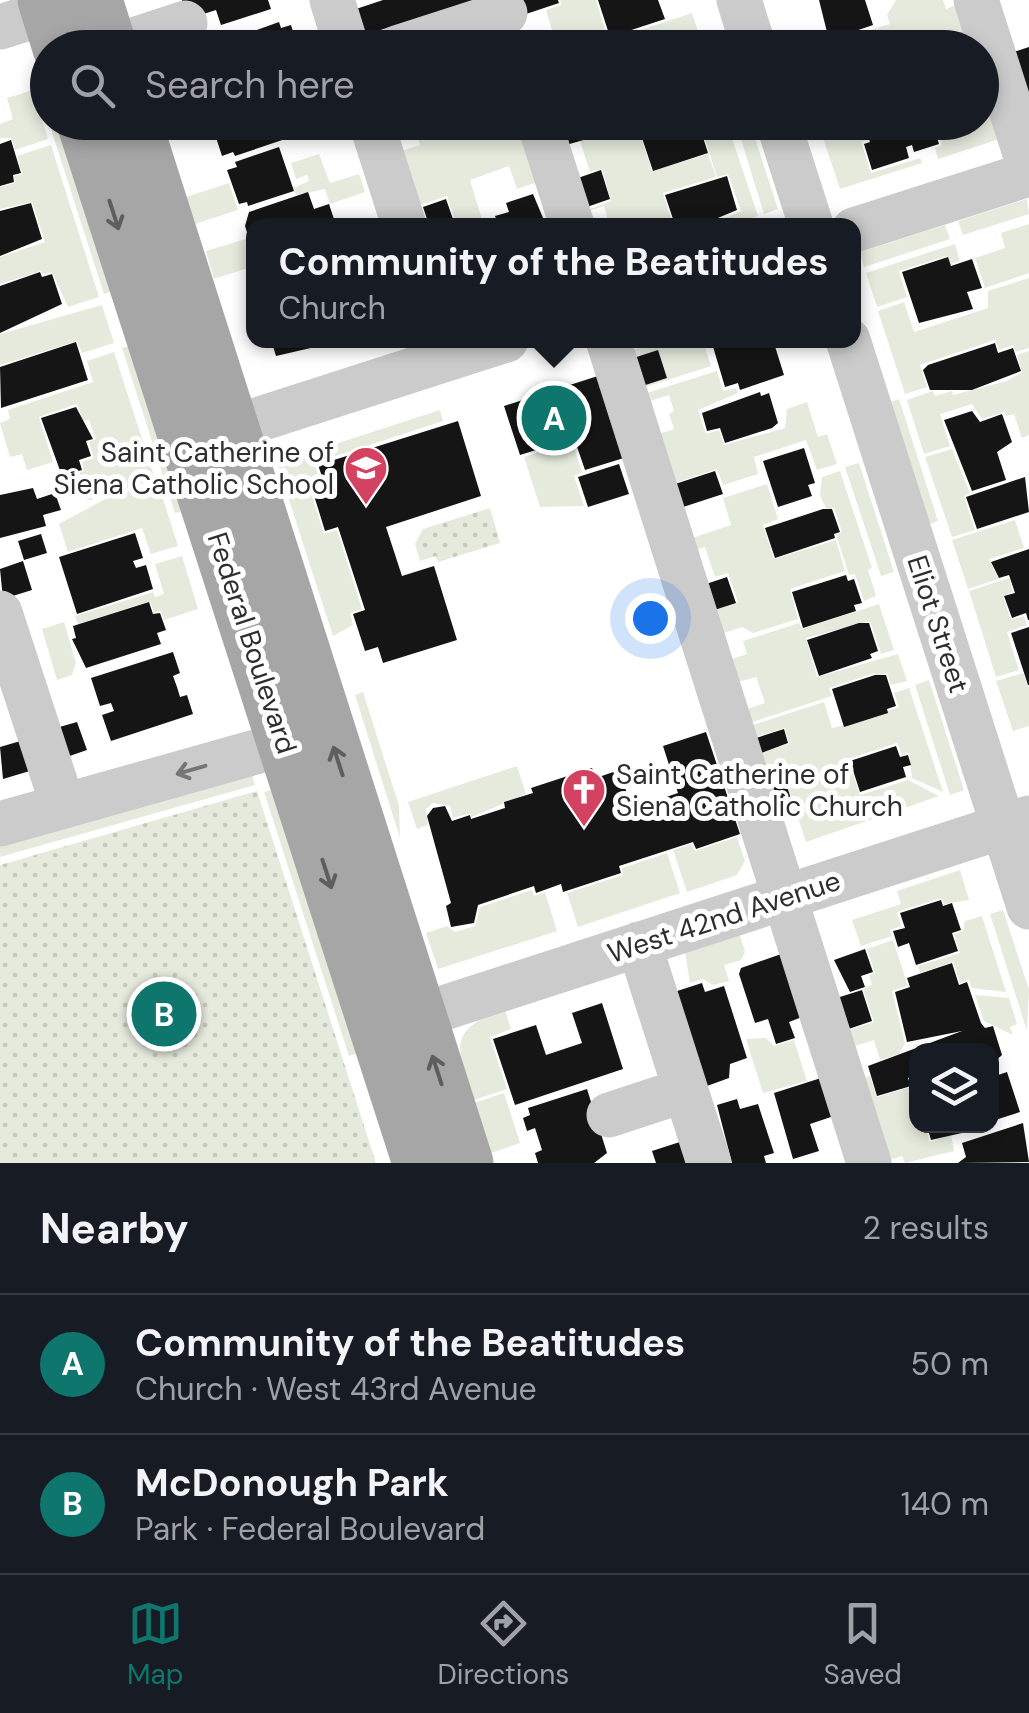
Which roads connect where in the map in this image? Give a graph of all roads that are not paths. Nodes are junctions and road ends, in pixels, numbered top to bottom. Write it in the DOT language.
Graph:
graph roads {
  1 [pos="332,0"];
  2 [pos="739,0"];
  3 [pos="976,0"];
  4 [pos="56,14"];
  5 [pos="507,20"];
  6 [pos="185,23"];
  7 [pos="82,30"];
  8 [pos="163,30"];
  9 [pos="341,30"];
  10 [pos="468,30"];
  11 [pos="748,30"];
  12 [pos="986,30"];
  13 [pos="999,72"];
  14 [pos="90,140"];
  15 [pos="140,140"];
  16 [pos="377,140"];
  17 [pos="545,140"];
  18 [pos="784,140"];
  19 [pos="1029,166"];
  20 [pos="1029,174"];
  21 [pos="401,218"];
  22 [pos="569,218"];
  23 [pos="808,218"];
  24 [pos="861,228"];
  25 [pos="611,348"];
  26 [pos="851,348"];
  27 [pos="443,350"];
  28 [pos="232,428"];
  29 [pos="0,613"];
  30 [pos="284,744"];
  31 [pos="63,806"];
  32 [pos="1016,822"];
  33 [pos="0,824"];
  34 [pos="785,897"];
  35 [pos="1029,907"];
  36 [pos="639,944"];
  37 [pos="420,1016"];
  38 [pos="685,1090"];
  39 [pos="609,1115"];
  40 [pos="420,1163"];
  41 [pos="466,1163"];
  42 [pos="708,1163"];
  43 [pos="869,1163"];
  1 -- 9 [label="street"];
  2 -- 11 [label="street"];
  3 -- 12 [label="street"];
  4 -- 7 [label="main road"];
  5 -- 10 [label="street"];
  6 -- 8 [label="street"];
  13 -- 19 [label="street"];
  14 -- 30 [label="main road, Federal Boulevard, one-way"];
  15 -- 28 [label="main road, Federal Boulevard"];
  16 -- 21 [label="street"];
  17 -- 22 [label="street"];
  18 -- 23 [label="street"];
  20 -- 24 [label="street"];
  25 -- 34 [label="street"];
  26 -- 32 [label="street, Eliot Street"];
  27 -- 28 [label="street"];
  37 -- 28 [label="main road, Federal Boulevard, one-way"];
  29 -- 31 [label="street"];
  30 -- 31 [label="street, one-way"];
  30 -- 40 [label="main road, Federal Boulevard, one-way"];
  31 -- 33 [label="street"];
  32 -- 34 [label="street, West 42nd Avenue"];
  32 -- 35 [label="street, Eliot Street"];
  34 -- 36 [label="street, West 42nd Avenue"];
  34 -- 43 [label="street"];
  36 -- 37 [label="street, West 42nd Avenue"];
  36 -- 38 [label="street"];
  41 -- 37 [label="main road, Federal Boulevard, one-way"];
  38 -- 39 [label="street"];
  38 -- 42 [label="street"];
}
